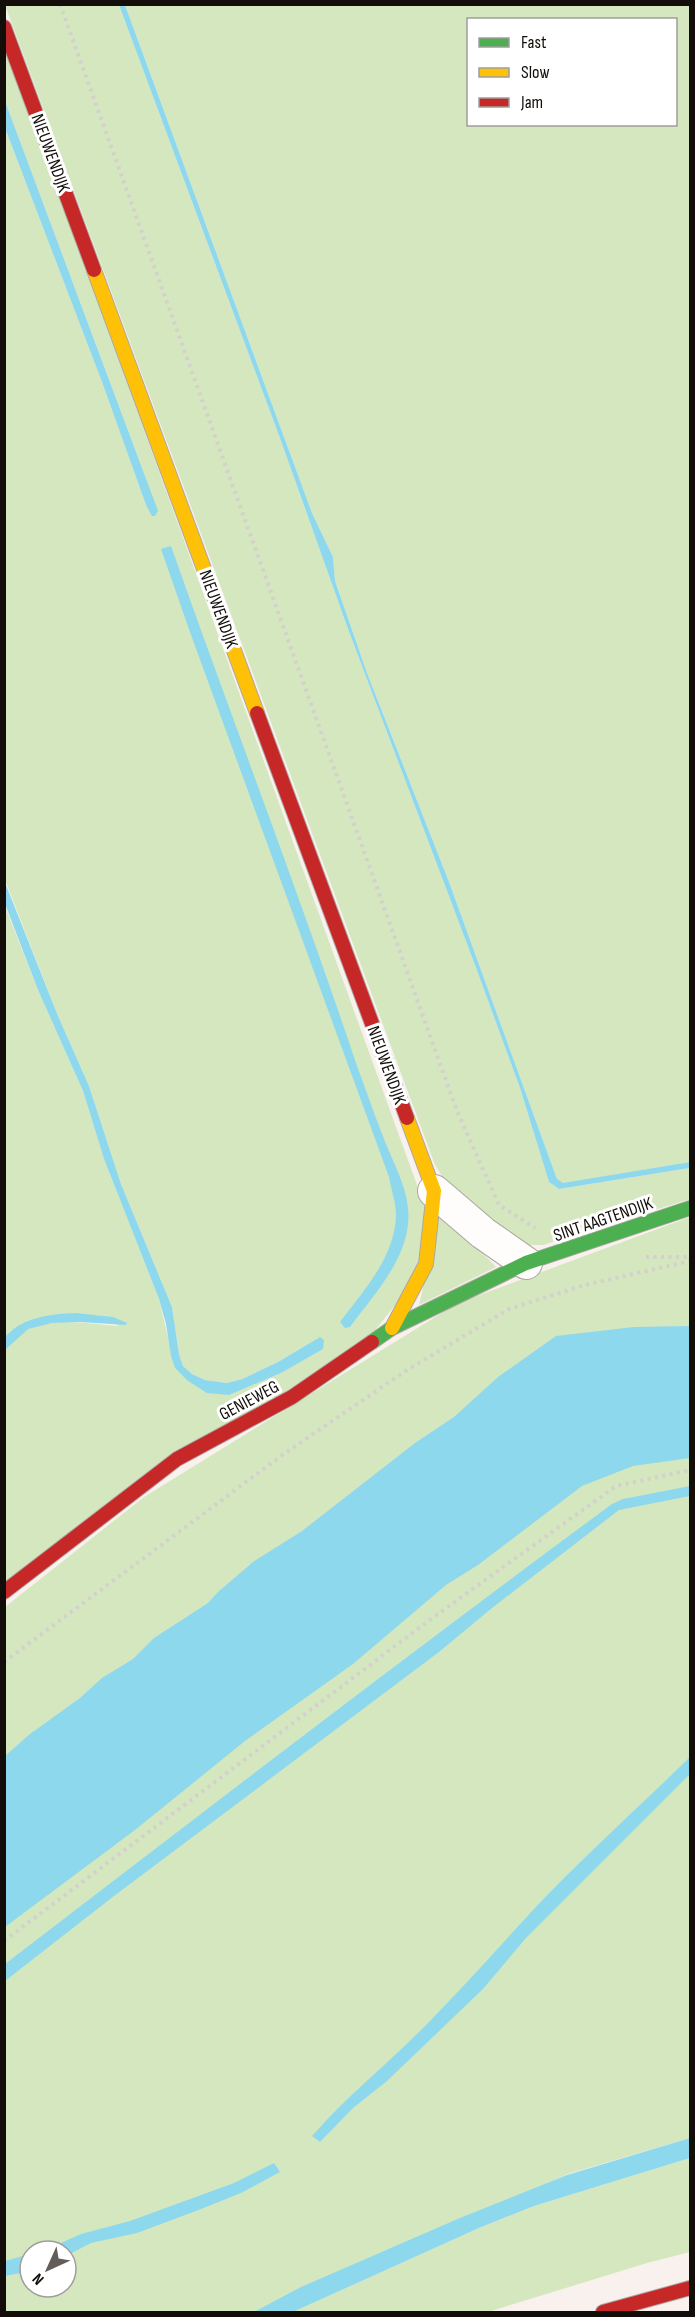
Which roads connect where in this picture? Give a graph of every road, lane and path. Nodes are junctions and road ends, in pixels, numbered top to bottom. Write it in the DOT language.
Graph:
graph roads {
  1 [pos="60,4"];
  2 [pos="4,27"];
  3 [pos="434,1191"];
  4 [pos="690,1208"];
  5 [pos="569,1250"];
  6 [pos="690,1261"];
  7 [pos="526,1263"];
  8 [pos="392,1328"];
  9 [pos="690,1470"];
  10 [pos="4,1592"];
  11 [pos="4,1662"];
  12 [pos="4,1941"];
  13 [pos="690,2288"];
  14 [pos="603,2313"];
  1 -- 5 [label="path"];
  2 -- 3 [label="main road, NIEUWENDIJK"];
  3 -- 7 [label="street, NIEUWENDIJK"];
  3 -- 8 [label="main road, NIEUWENDIJK"];
  4 -- 5 [label="main road, SINT AAGTENDIJK"];
  5 -- 7 [label="main road, SINT AAGTENDIJK"];
  6 -- 11 [label="path"];
  7 -- 8 [label="main road, GENIEWEG"];
  8 -- 10 [label="main road, GENIEWEG"];
  9 -- 12 [label="path"];
  13 -- 14 [label="main road"];
}
